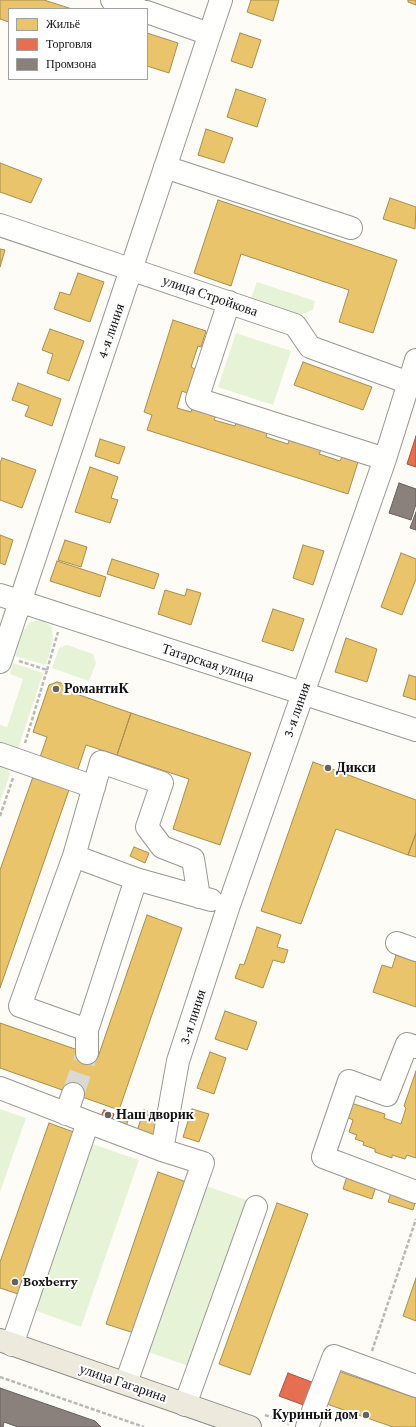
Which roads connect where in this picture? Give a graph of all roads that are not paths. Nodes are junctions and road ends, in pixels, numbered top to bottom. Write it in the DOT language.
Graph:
graph roads {
  1 [pos="112,0"];
  2 [pos="222,0"];
  3 [pos="135,8"];
  4 [pos="148,12"];
  5 [pos="210,34"];
  6 [pos="166,167"];
  7 [pos="0,225"];
  8 [pos="351,228"];
  9 [pos="132,270"];
  10 [pos="229,302"];
  11 [pos="416,360"];
  12 [pos="409,384"];
  13 [pos="385,459"];
  14 [pos="10,599"];
  15 [pos="1,659"];
  16 [pos="303,693"];
  17 [pos="416,730"];
  18 [pos="10,758"];
  19 [pos="94,787"];
  20 [pos="74,856"];
  21 [pos="136,879"];
  22 [pos="199,897"];
  23 [pos="229,905"];
  24 [pos="87,1030"];
  25 [pos="416,1047"];
  26 [pos="87,1053"];
  27 [pos="0,1088"];
  28 [pos="88,1122"];
  29 [pos="162,1150"];
  30 [pos="416,1192"];
  31 [pos="256,1207"];
  32 [pos="4,1347"];
  33 [pos="126,1383"];
  34 [pos="416,1386"];
  35 [pos="185,1405"];
  36 [pos="247,1426"];
  37 [pos="204,1427"];
  38 [pos="307,1427"];
  1 -- 3 [label="street"];
  2 -- 5 [label="street, 4-я линия"];
  4 -- 5 [label="street"];
  5 -- 6 [label="street, 4-я линия"];
  6 -- 8 [label="street"];
  6 -- 9 [label="street, 4-я линия"];
  7 -- 9 [label="street, улица Стройкова"];
  9 -- 10 [label="street, улица Стройкова"];
  9 -- 14 [label="street, 4-я линия"];
  10 -- 12 [label="street, улица Стройкова"];
  10 -- 13 [label="street"];
  11 -- 12 [label="street, 3-я линия"];
  12 -- 13 [label="street, 3-я линия"];
  13 -- 16 [label="street, 3-я линия"];
  14 -- 15 [label="street, 4-я линия"];
  14 -- 16 [label="street, Татарская улица"];
  16 -- 17 [label="street, Татарская улица"];
  16 -- 23 [label="street, 3-я линия"];
  18 -- 19 [label="street"];
  19 -- 20 [label="street"];
  19 -- 22 [label="street"];
  20 -- 21 [label="street"];
  20 -- 24 [label="street"];
  21 -- 22 [label="street"];
  21 -- 24 [label="street"];
  22 -- 23 [label="street"];
  23 -- 29 [label="street, 3-я линия"];
  24 -- 26 [label="street"];
  25 -- 30 [label="street"];
  27 -- 28 [label="street"];
  28 -- 29 [label="street"];
  28 -- 32 [label="street"];
  29 -- 33 [label="street"];
  31 -- 35 [label="street"];
  32 -- 33 [label="main road, улица Гагарина"];
  32 -- 37 [label="main road, улица Гагарина"];
  33 -- 35 [label="main road, улица Гагарина"];
  34 -- 38 [label="street"];
  35 -- 36 [label="main road, улица Гагарина"];
}
